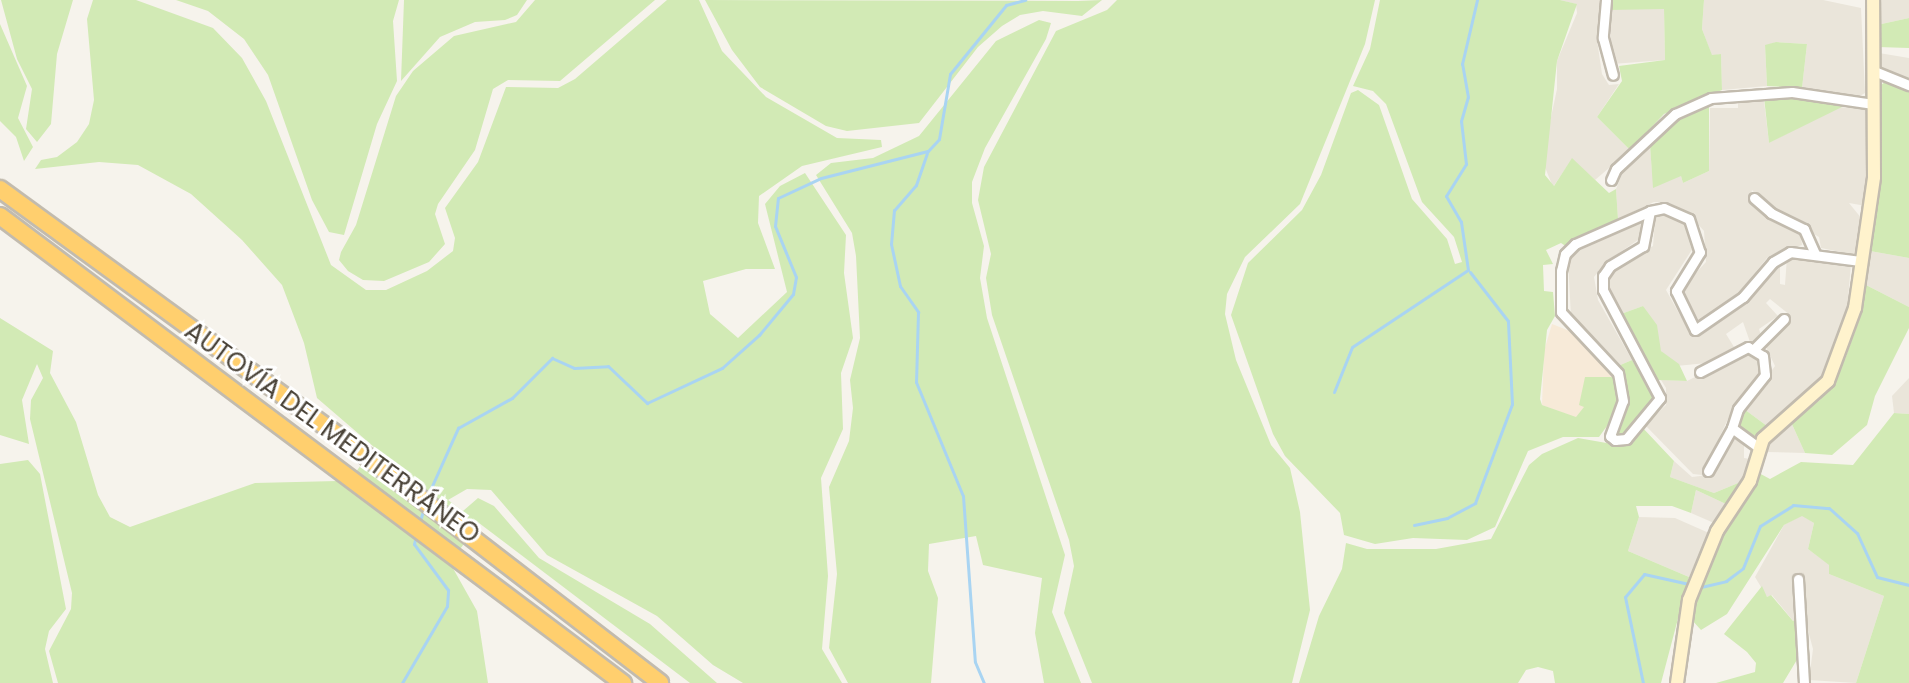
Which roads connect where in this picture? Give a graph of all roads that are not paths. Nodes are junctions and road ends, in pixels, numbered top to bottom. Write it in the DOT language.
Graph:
graph roads {
  1 [pos="1606,0"];
  2 [pos="1870,0"];
  3 [pos="1874,71"];
  4 [pos="1613,75"];
  5 [pos="1909,85"];
  6 [pos="1873,104"];
  7 [pos="1611,180"];
  8 [pos="0,189"];
  9 [pos="1754,198"];
  10 [pos="1650,211"];
  11 [pos="0,216"];
  12 [pos="1815,254"];
  13 [pos="1860,261"];
  14 [pos="1784,319"];
  15 [pos="1755,348"];
  16 [pos="1700,372"];
  17 [pos="1732,428"];
  18 [pos="1758,447"];
  19 [pos="1708,471"];
  20 [pos="1798,579"];
  21 [pos="623,683"];
  22 [pos="660,683"];
  23 [pos="1677,683"];
  24 [pos="1804,683"];
  1 -- 4 [label="street"];
  2 -- 3 [label="street"];
  3 -- 5 [label="street"];
  3 -- 6 [label="street"];
  6 -- 7 [label="street"];
  6 -- 13 [label="street"];
  8 -- 22 [label="highway, AUTOVÍA DEL MEDITERRÁNEO"];
  9 -- 12 [label="street"];
  10 -- 10 [label="street"];
  10 -- 12 [label="street"];
  11 -- 21 [label="highway, AUTOVÍA DEL MEDITERRÁNEO"];
  12 -- 13 [label="street"];
  13 -- 18 [label="street"];
  14 -- 15 [label="street"];
  15 -- 16 [label="street"];
  15 -- 17 [label="street"];
  17 -- 18 [label="street"];
  17 -- 19 [label="street"];
  18 -- 23 [label="street"];
  20 -- 24 [label="street"];
}
